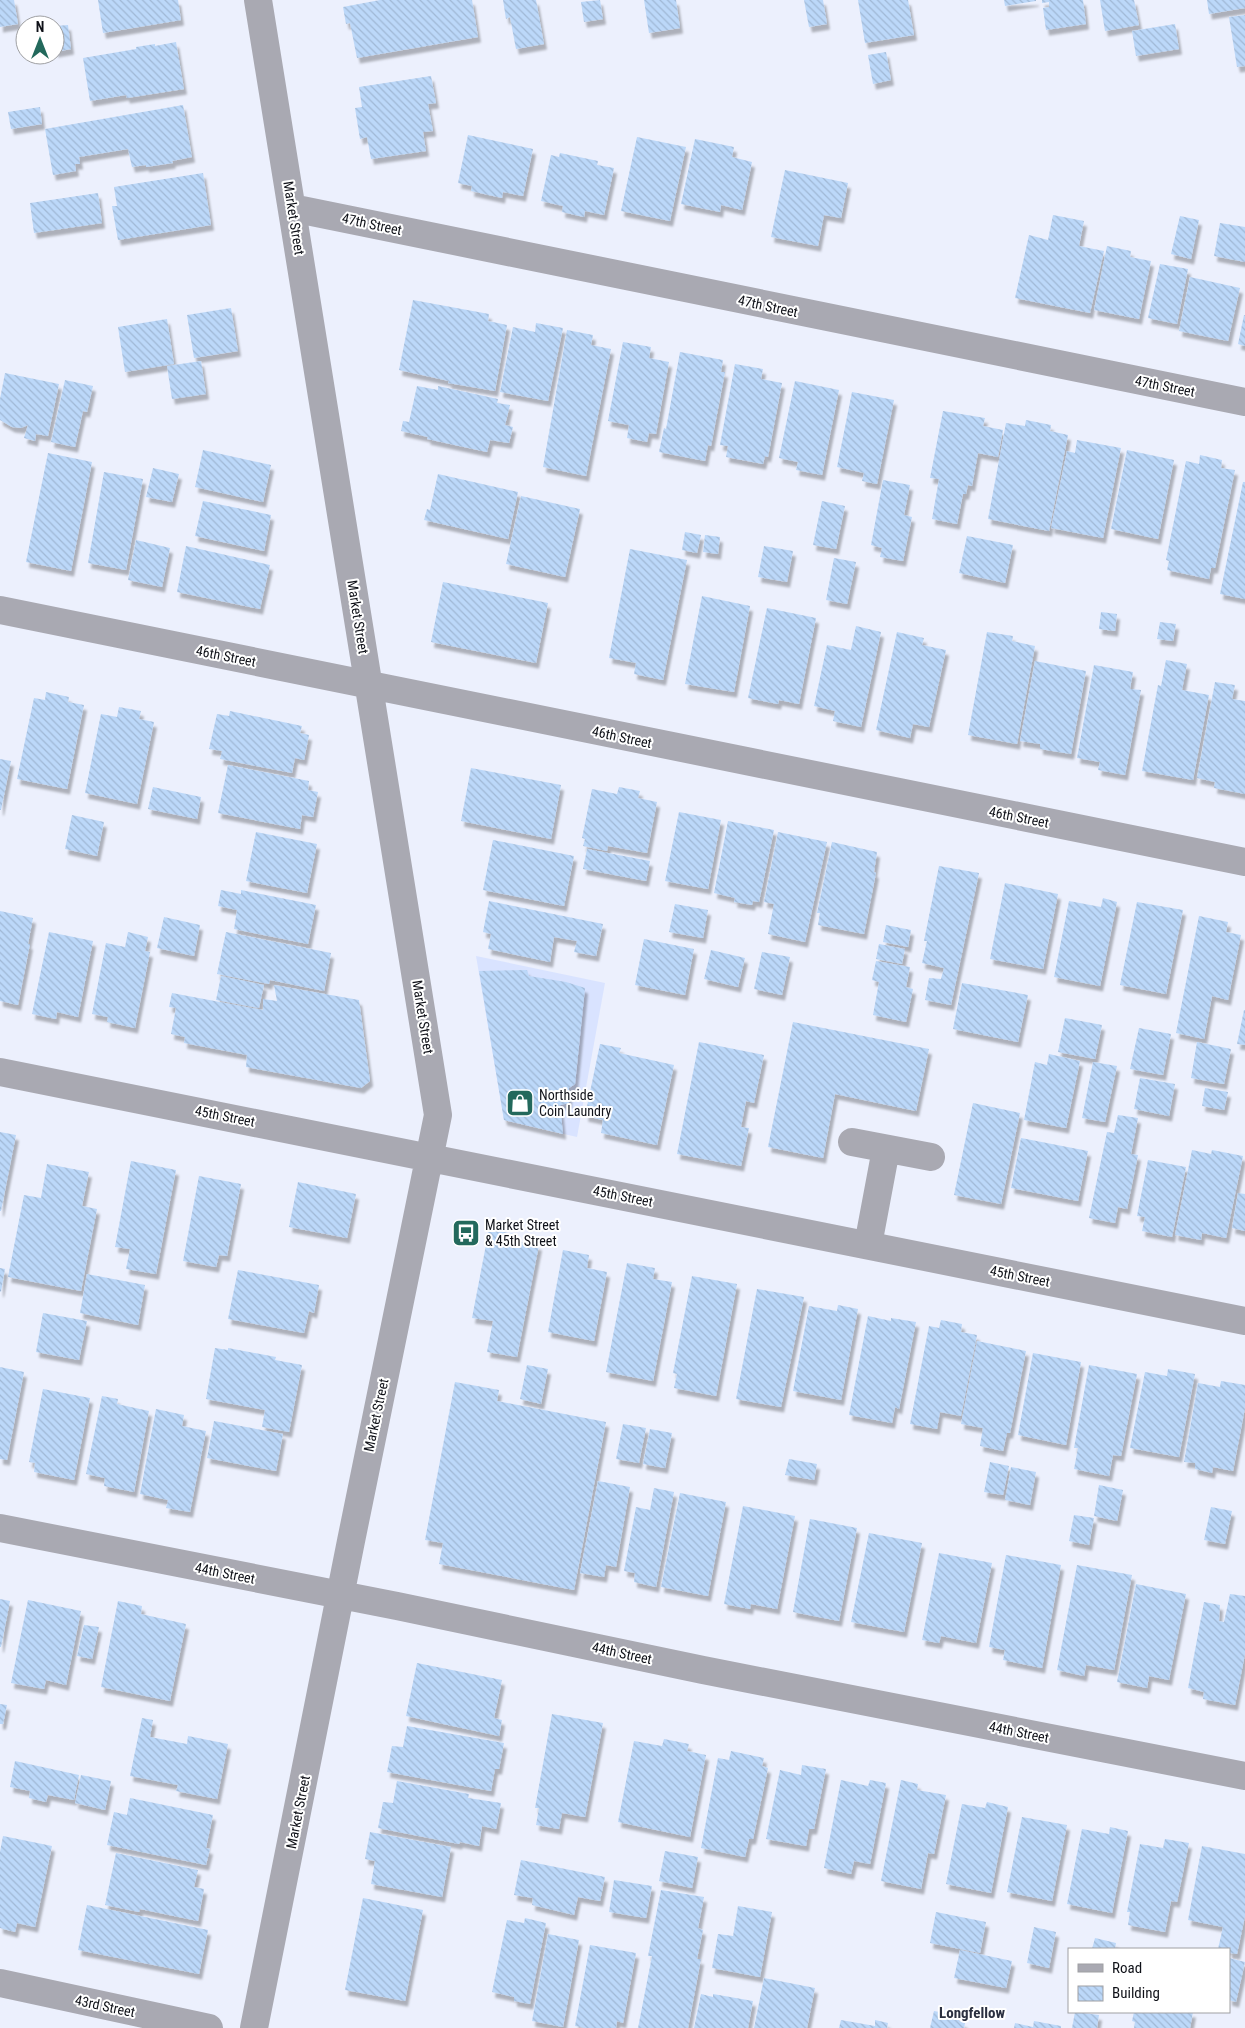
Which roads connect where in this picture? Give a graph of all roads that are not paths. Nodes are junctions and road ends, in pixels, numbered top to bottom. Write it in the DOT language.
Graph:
graph roads {
  1 [pos="258,0"];
  2 [pos="292,208"];
  3 [pos="1245,402"];
  4 [pos="0,610"];
  5 [pos="369,685"];
  6 [pos="1245,862"];
  7 [pos="0,1072"];
  8 [pos="852,1142"];
  9 [pos="886,1148"];
  10 [pos="430,1157"];
  11 [pos="931,1157"];
  12 [pos="868,1245"];
  13 [pos="1245,1321"];
  14 [pos="0,1528"];
  15 [pos="340,1595"];
  16 [pos="1245,1776"];
  17 [pos="0,1984"];
  18 [pos="209,2028"];
  19 [pos="254,2028"];
  1 -- 2 [label="street, Market Street"];
  2 -- 3 [label="street, 47th Street"];
  2 -- 5 [label="street, Market Street"];
  4 -- 5 [label="street, 46th Street"];
  5 -- 6 [label="street, 46th Street"];
  5 -- 10 [label="street, Market Street"];
  7 -- 10 [label="street, 45th Street"];
  8 -- 9 [label="street"];
  9 -- 11 [label="street"];
  9 -- 12 [label="street"];
  10 -- 12 [label="street, 45th Street"];
  10 -- 15 [label="street, Market Street"];
  12 -- 13 [label="street, 45th Street"];
  14 -- 15 [label="street, 44th Street"];
  15 -- 16 [label="street, 44th Street"];
  15 -- 19 [label="street, Market Street"];
  17 -- 18 [label="street, 43rd Street"];
}
